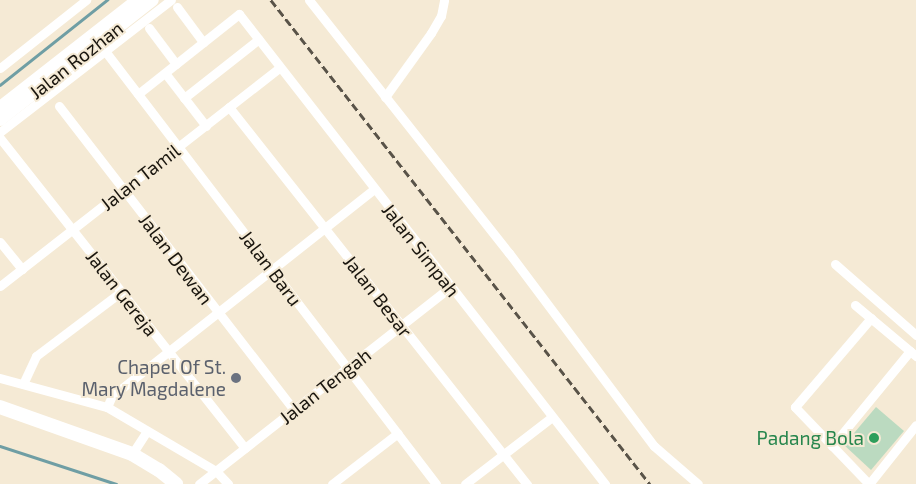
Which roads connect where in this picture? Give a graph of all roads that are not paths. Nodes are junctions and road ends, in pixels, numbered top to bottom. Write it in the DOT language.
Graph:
graph roads {
  1 [pos="86,0"];
  2 [pos="137,0"];
  3 [pos="153,0"];
  4 [pos="309,0"];
  5 [pos="444,0"];
  6 [pos="174,4"];
  7 [pos="149,28"];
  8 [pos="259,39"];
  9 [pos="204,42"];
  10 [pos="105,51"];
  11 [pos="176,64"];
  12 [pos="280,67"];
  13 [pos="0,68"];
  14 [pos="164,73"];
  15 [pos="138,94"];
  16 [pos="385,97"];
  17 [pos="184,98"];
  18 [pos="15,102"];
  19 [pos="59,106"];
  20 [pos="0,107"];
  21 [pos="229,107"];
  22 [pos="0,120"];
  23 [pos="206,126"];
  24 [pos="0,132"];
  25 [pos="0,138"];
  26 [pos="178,147"];
  27 [pos="374,189"];
  28 [pos="123,190"];
  29 [pos="324,228"];
  30 [pos="72,230"];
  31 [pos="0,242"];
  32 [pos="835,264"];
  33 [pos="272,269"];
  34 [pos="22,270"];
  35 [pos="0,286"];
  36 [pos="450,287"];
  37 [pos="121,292"];
  38 [pos="855,305"];
  39 [pos="217,313"];
  40 [pos="871,318"];
  41 [pos="402,325"];
  42 [pos="916,335"];
  43 [pos="167,352"];
  44 [pos="913,353"];
  45 [pos="348,368"];
  46 [pos="0,378"];
  47 [pos="23,384"];
  48 [pos="0,407"];
  49 [pos="107,407"];
  50 [pos="294,410"];
  51 [pos="552,417"];
  52 [pos="916,425"];
  53 [pos="147,431"];
  54 [pos="398,434"];
  55 [pos="832,446"];
  56 [pos="245,448"];
  57 [pos="132,454"];
  58 [pos="504,454"];
  59 [pos="216,471"];
  60 [pos="176,484"];
  61 [pos="199,484"];
  62 [pos="228,484"];
  63 [pos="332,484"];
  64 [pos="436,484"];
  65 [pos="464,484"];
  66 [pos="527,484"];
  67 [pos="605,484"];
  68 [pos="698,484"];
  69 [pos="869,484"];
  1 -- 13 [label="street"];
  2 -- 18 [label="main road, Jalan Rozhan"];
  3 -- 18 [label="main road, Jalan Rozhan"];
  4 -- 16 [label="street"];
  5 -- 16 [label="street"];
  6 -- 9 [label="street"];
  6 -- 10 [label="street"];
  7 -- 11 [label="street"];
  8 -- 9 [label="street, Jalan Simpah"];
  8 -- 12 [label="street, Jalan Simpah"];
  8 -- 17 [label="street"];
  9 -- 11 [label="street"];
  10 -- 15 [label="street, Jalan Baru"];
  10 -- 24 [label="street"];
  11 -- 14 [label="street"];
  12 -- 21 [label="street, Jalan Tamil"];
  12 -- 27 [label="street, Jalan Simpah"];
  14 -- 15 [label="street"];
  14 -- 17 [label="street"];
  15 -- 26 [label="street, Jalan Baru"];
  16 -- 68 [label="street"];
  17 -- 23 [label="street"];
  18 -- 20 [label="main road, Jalan Rozhan"];
  18 -- 22 [label="main road, Jalan Rozhan"];
  19 -- 28 [label="street, Jalan Dewan"];
  21 -- 23 [label="street, Jalan Tamil"];
  21 -- 29 [label="street, Jalan Besar"];
  23 -- 26 [label="street, Jalan Tamil"];
  25 -- 30 [label="street, Jalan Gereja"];
  26 -- 28 [label="street, Jalan Tamil"];
  26 -- 33 [label="street, Jalan Baru"];
  27 -- 29 [label="street"];
  27 -- 36 [label="street, Jalan Simpah"];
  28 -- 30 [label="street, Jalan Tamil"];
  28 -- 39 [label="street, Jalan Dewan"];
  29 -- 33 [label="street"];
  29 -- 41 [label="street, Jalan Besar"];
  30 -- 34 [label="street, Jalan Tamil"];
  30 -- 37 [label="street, Jalan Gereja"];
  31 -- 34 [label="street"];
  32 -- 42 [label="street"];
  33 -- 39 [label="street"];
  33 -- 45 [label="street, Jalan Baru"];
  34 -- 35 [label="street, Jalan Tamil"];
  36 -- 41 [label="street, Jalan Tengah"];
  36 -- 51 [label="street, Jalan Simpah"];
  37 -- 43 [label="street, Jalan Gereja"];
  37 -- 47 [label="street"];
  38 -- 40 [label="street"];
  39 -- 43 [label="street"];
  39 -- 50 [label="street, Jalan Dewan"];
  40 -- 44 [label="street"];
  40 -- 55 [label="street"];
  41 -- 45 [label="street, Jalan Tengah"];
  41 -- 58 [label="street, Jalan Besar"];
  43 -- 49 [label="street"];
  43 -- 56 [label="street, Jalan Gereja"];
  44 -- 55 [label="street"];
  45 -- 50 [label="street, Jalan Tengah"];
  45 -- 54 [label="street, Jalan Baru"];
  46 -- 47 [label="street"];
  47 -- 49 [label="street"];
  48 -- 57 [label="highway"];
  49 -- 53 [label="street"];
  50 -- 56 [label="street, Jalan Tengah"];
  51 -- 58 [label="street"];
  51 -- 67 [label="street, Jalan Simpah"];
  52 -- 69 [label="street"];
  53 -- 57 [label="street"];
  53 -- 59 [label="street"];
  54 -- 63 [label="street"];
  54 -- 64 [label="street, Jalan Baru"];
  55 -- 69 [label="street"];
  56 -- 59 [label="street, Jalan Tengah"];
  57 -- 60 [label="highway"];
  58 -- 65 [label="street"];
  58 -- 66 [label="street, Jalan Besar"];
  59 -- 61 [label="street, Jalan Tengah"];
  59 -- 62 [label="street"];
}
